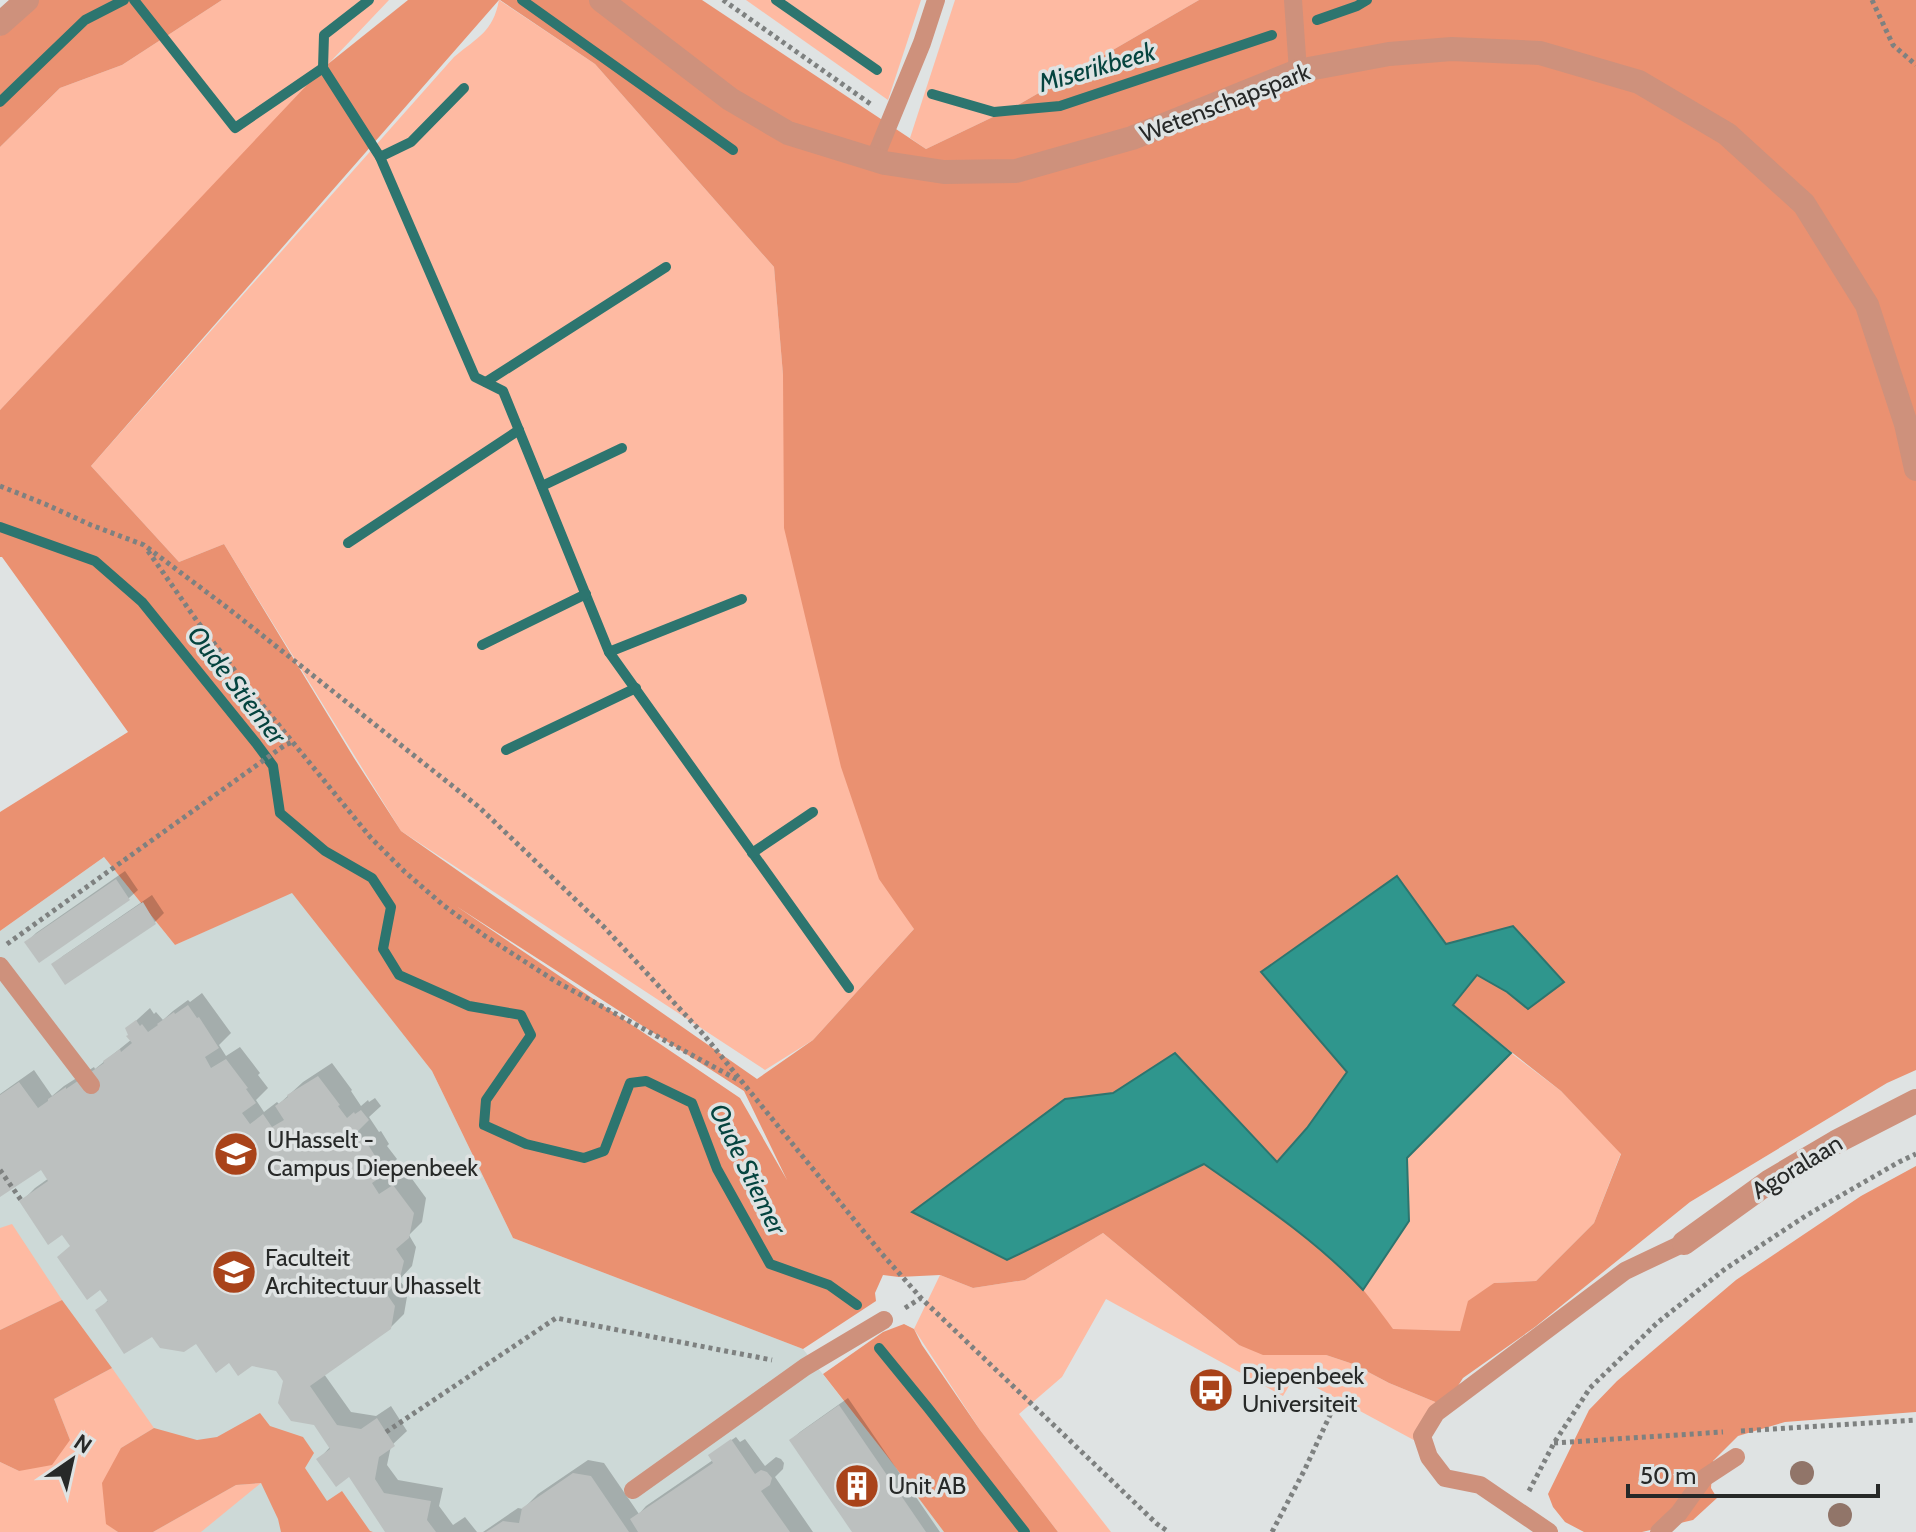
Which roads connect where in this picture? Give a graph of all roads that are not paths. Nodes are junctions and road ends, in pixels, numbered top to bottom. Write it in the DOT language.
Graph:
graph roads {
  1 [pos="601,0"];
  2 [pos="936,0"];
  3 [pos="1293,0"];
  4 [pos="1298,71"];
  5 [pos="874,160"];
  6 [pos="1916,469"];
  7 [pos="0,966"];
  8 [pos="91,1085"];
  9 [pos="1916,1101"];
  10 [pos="1684,1243"];
  11 [pos="884,1320"];
  12 [pos="1736,1457"];
  13 [pos="633,1490"];
  14 [pos="1549,1532"];
  15 [pos="1659,1532"];
  1 -- 5 [label="street, Wetenschapspark"];
  2 -- 5 [label="lane"];
  3 -- 4 [label="lane"];
  4 -- 5 [label="street, Wetenschapspark"];
  4 -- 6 [label="street, Wetenschapspark"];
  7 -- 8 [label="lane"];
  9 -- 10 [label="street, Agoralaan"];
  10 -- 14 [label="lane"];
  11 -- 13 [label="lane"];
  12 -- 15 [label="lane"];
}
